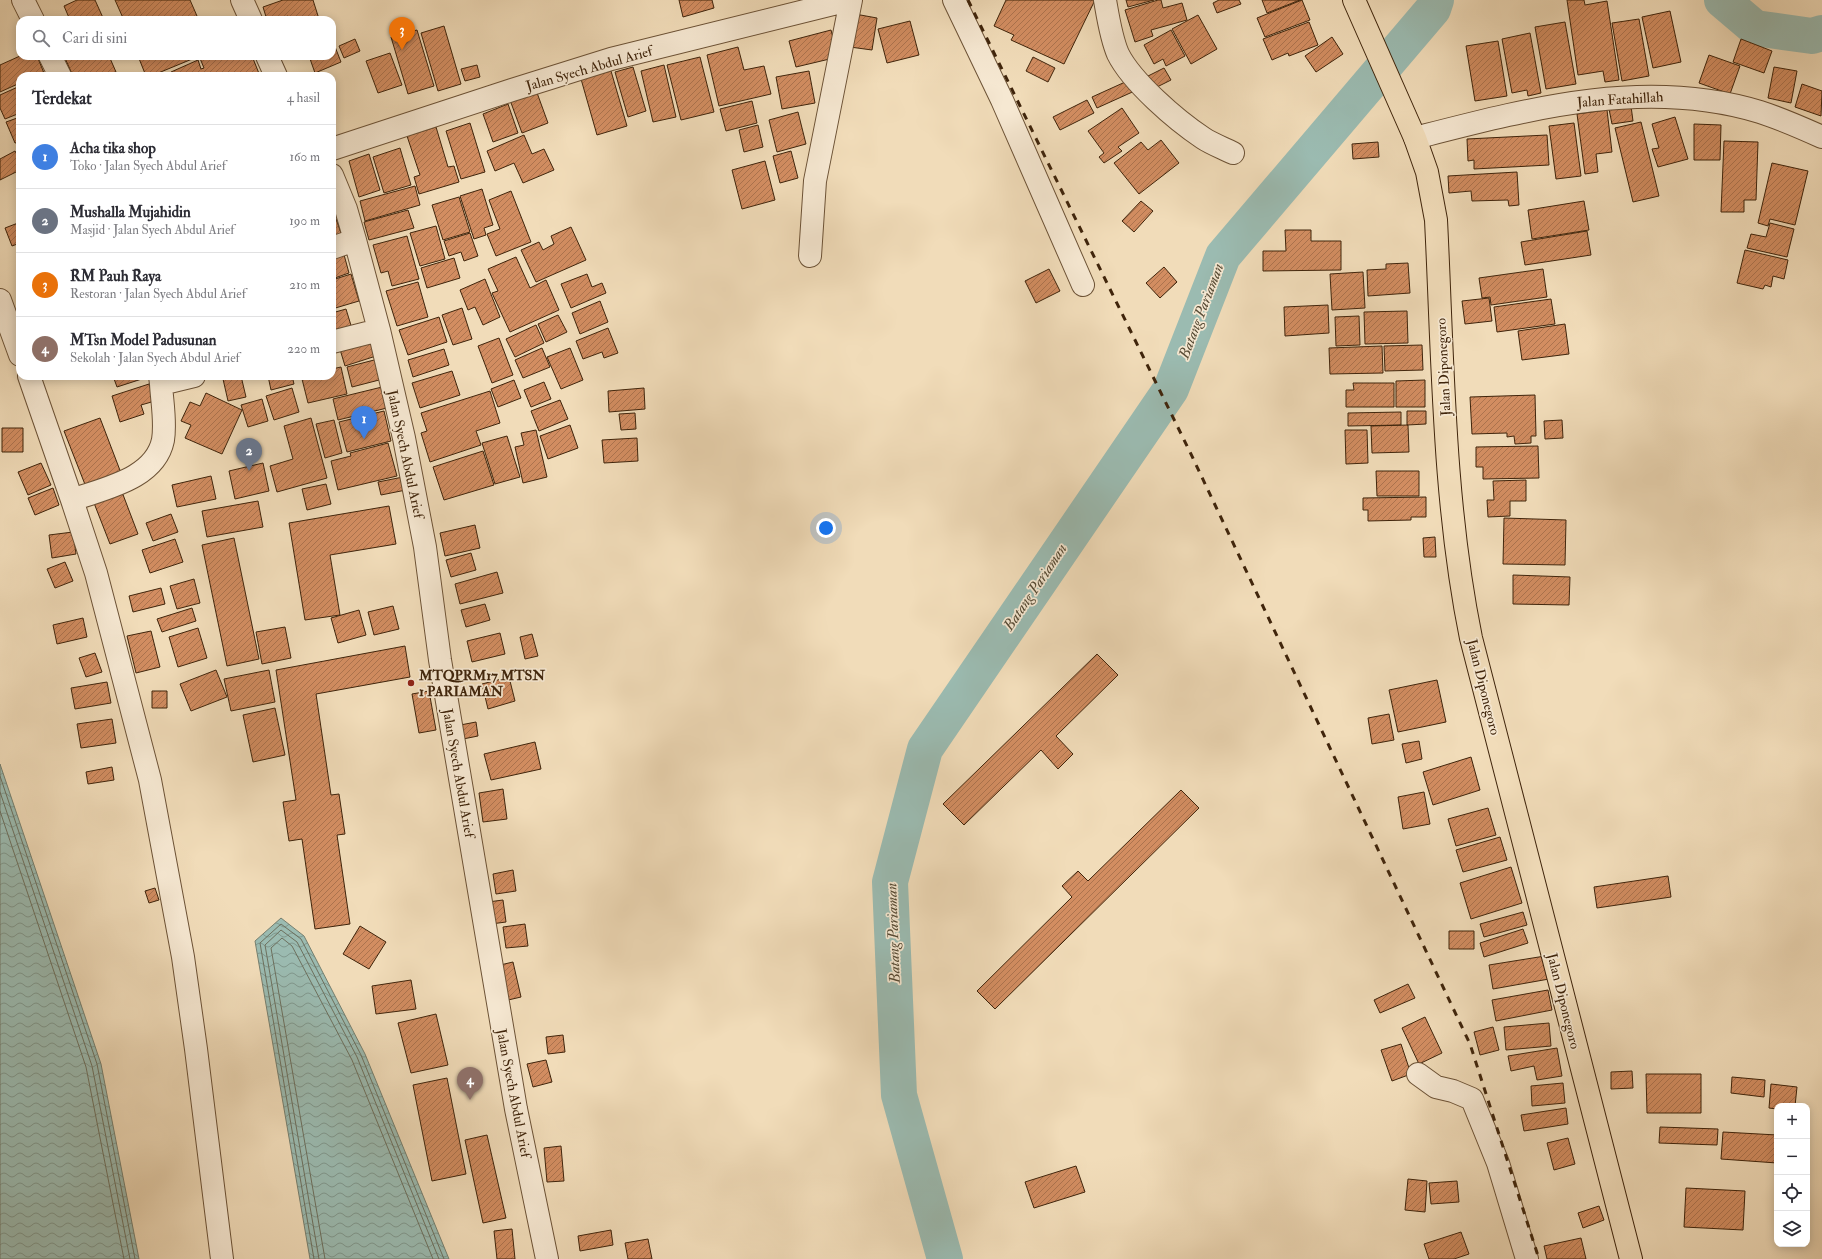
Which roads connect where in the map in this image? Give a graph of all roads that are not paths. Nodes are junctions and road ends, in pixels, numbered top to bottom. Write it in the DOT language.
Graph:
graph roads {
  1 [pos="23,0"];
  2 [pos="242,0"];
  3 [pos="850,0"];
  4 [pos="954,0"];
  5 [pos="1105,0"];
  6 [pos="1354,0"];
  7 [pos="31,16"];
  8 [pos="249,16"];
  9 [pos="52,60"];
  10 [pos="269,60"];
  11 [pos="58,72"];
  12 [pos="274,72"];
  13 [pos="1822,137"];
  14 [pos="1415,138"];
  15 [pos="336,149"];
  16 [pos="1233,153"];
  17 [pos="336,185"];
  18 [pos="356,240"];
  19 [pos="336,247"];
  20 [pos="810,256"];
  21 [pos="1083,285"];
  22 [pos="0,300"];
  23 [pos="380,330"];
  24 [pos="336,341"];
  25 [pos="16,344"];
  26 [pos="30,380"];
  27 [pos="160,380"];
  28 [pos="72,500"];
  29 [pos="1418,1074"];
  30 [pos="222,1259"];
  31 [pos="547,1259"];
  32 [pos="1527,1259"];
  33 [pos="1631,1259"];
  1 -- 7 [label="street"];
  2 -- 8 [label="street"];
  3 -- 15 [label="street, Jalan Syech Abdul Arief"];
  3 -- 20 [label="street"];
  4 -- 21 [label="street"];
  5 -- 16 [label="street"];
  6 -- 14 [label="main road, Jalan Diponegoro"];
  9 -- 11 [label="street"];
  10 -- 12 [label="street"];
  13 -- 14 [label="street, Jalan Fatahillah"];
  14 -- 33 [label="main road, Jalan Diponegoro"];
  17 -- 18 [label="street, Jalan Syech Abdul Arief"];
  18 -- 19 [label="street"];
  18 -- 23 [label="street, Jalan Syech Abdul Arief"];
  22 -- 25 [label="street"];
  23 -- 24 [label="street"];
  23 -- 31 [label="street, Jalan Syech Abdul Arief"];
  26 -- 28 [label="street"];
  27 -- 28 [label="street"];
  28 -- 30 [label="street"];
  29 -- 32 [label="street"];
}
